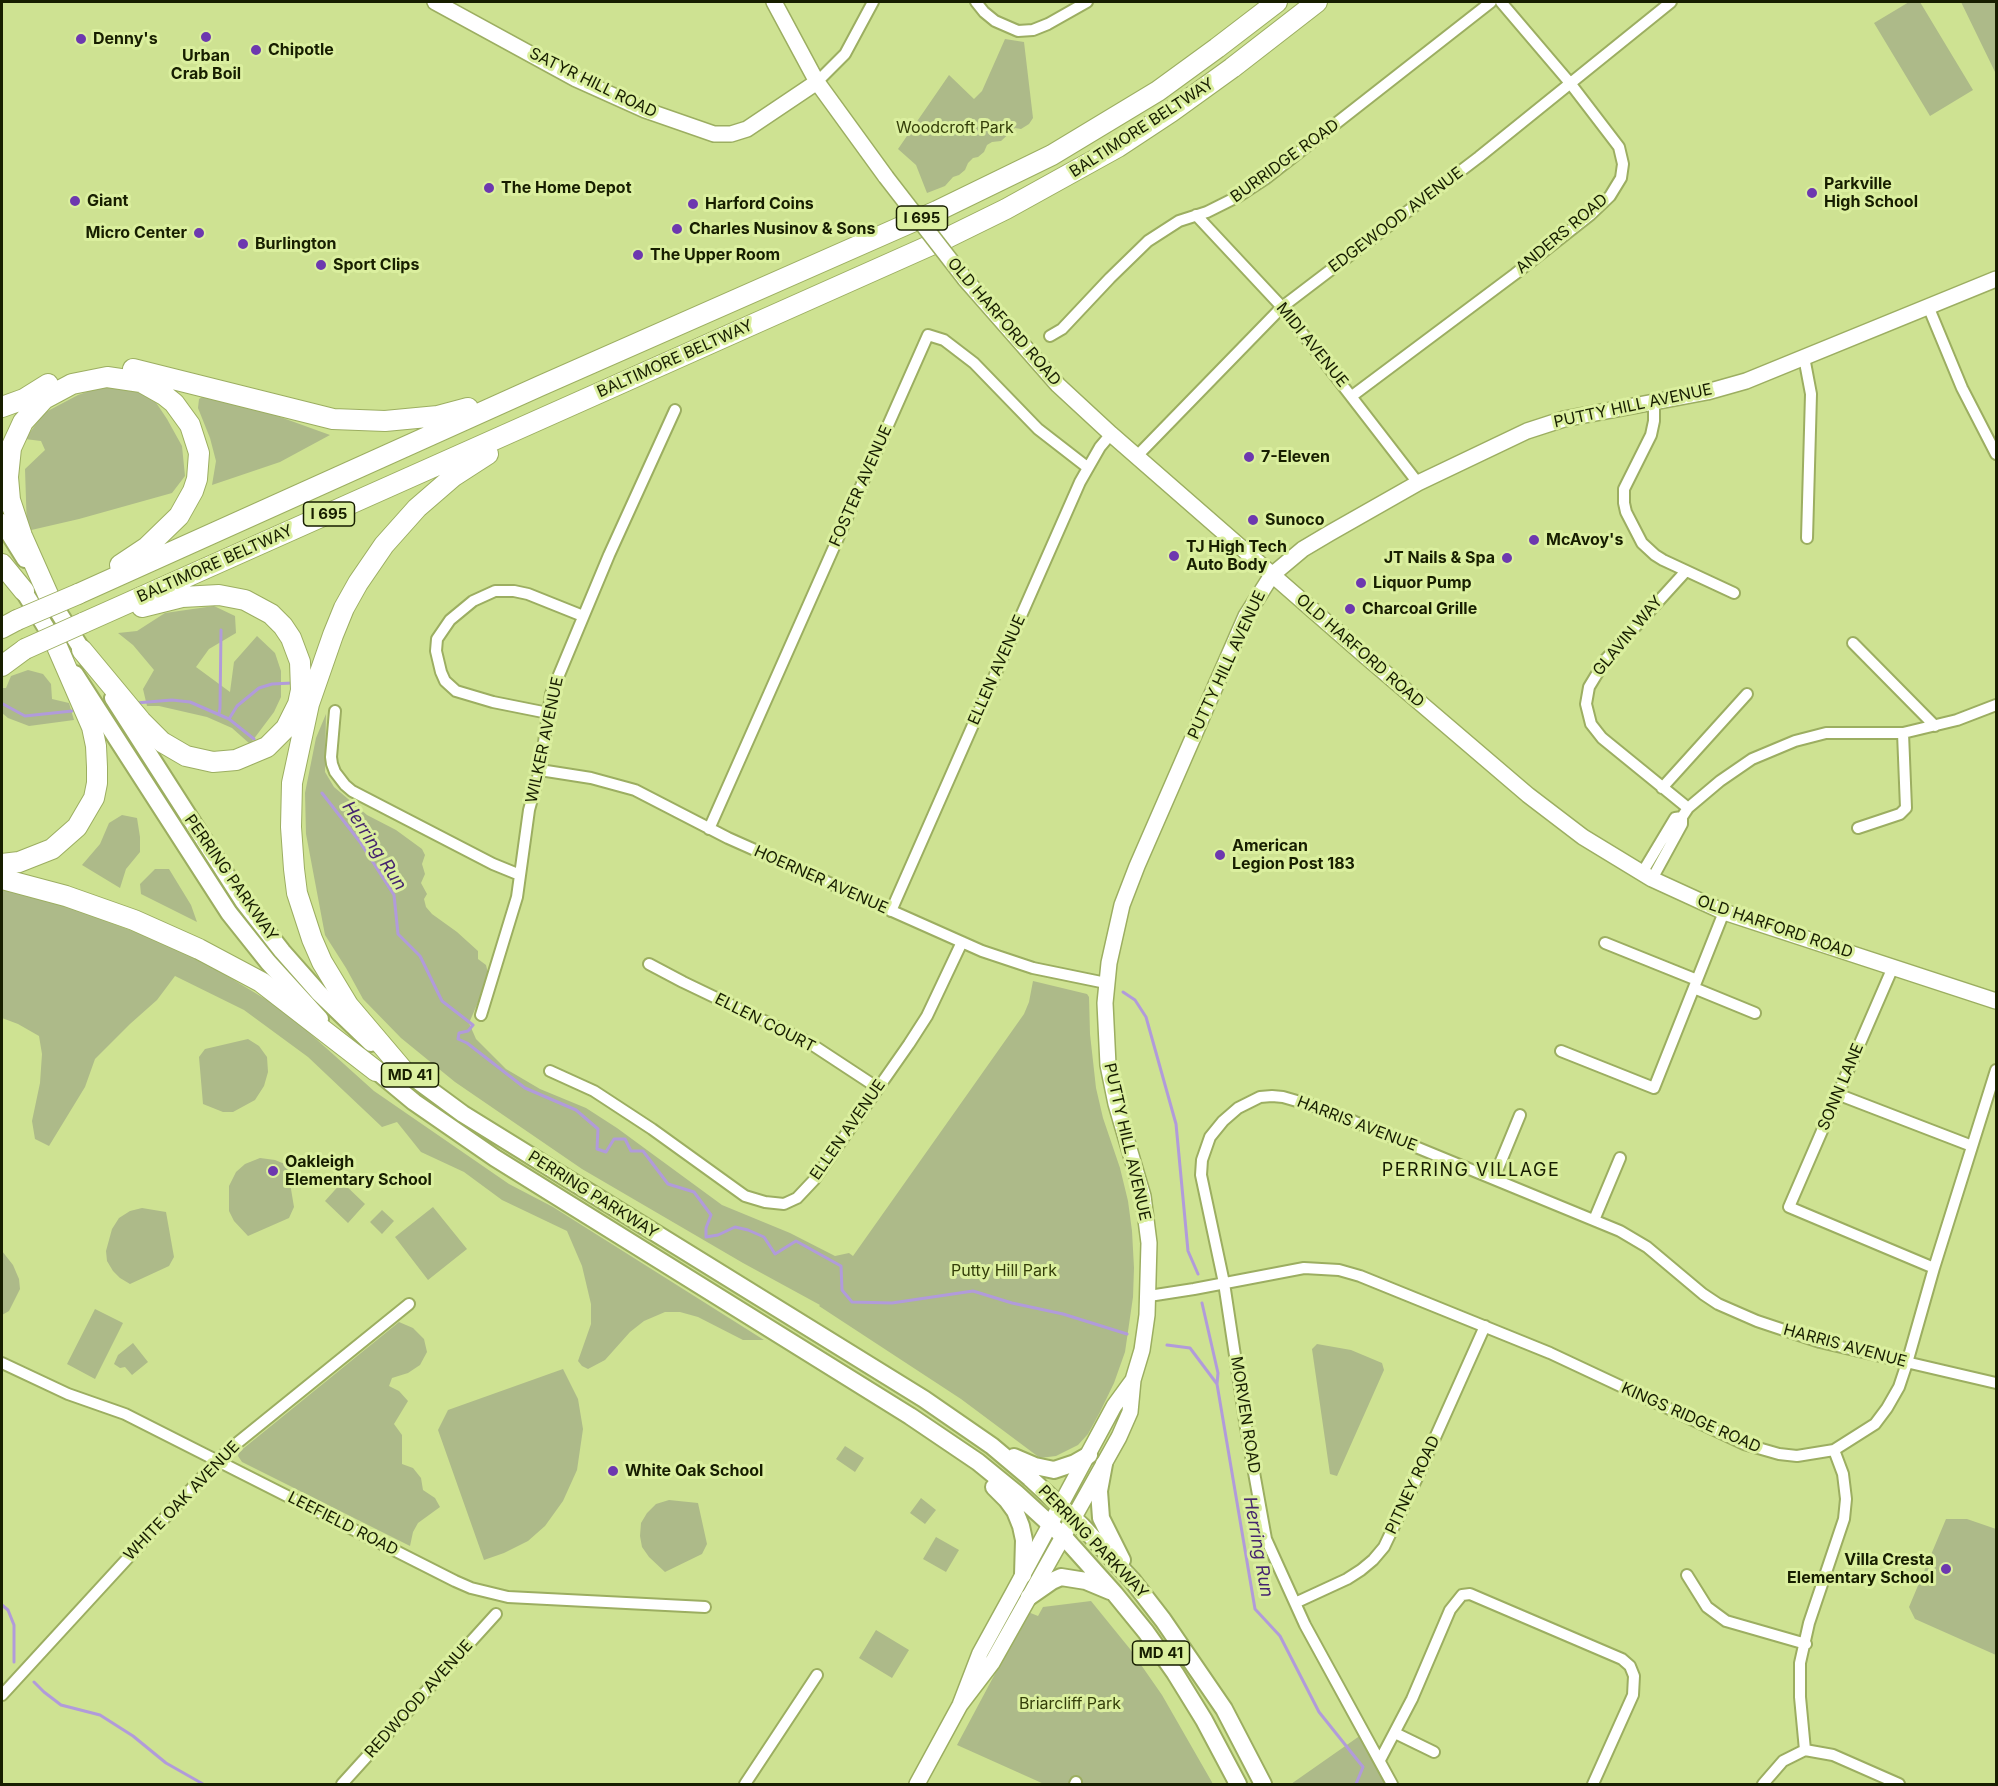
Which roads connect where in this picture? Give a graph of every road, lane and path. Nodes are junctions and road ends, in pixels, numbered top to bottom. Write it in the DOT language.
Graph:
graph roads {
  1 [pos="435,2"];
  2 [pos="774,2"];
  3 [pos="873,2"];
  4 [pos="976,2"];
  5 [pos="1087,2"];
  6 [pos="1276,2"];
  7 [pos="1317,2"];
  8 [pos="1491,2"];
  9 [pos="1501,2"];
  10 [pos="1671,2"];
  11 [pos="817,82"];
  12 [pos="1570,83"];
  13 [pos="1196,215"];
  14 [pos="1996,279"];
  15 [pos="1928,306"];
  16 [pos="1282,307"];
  17 [pos="1050,336"];
  18 [pos="1804,357"];
  19 [pos="540,387"];
  20 [pos="1352,396"];
  21 [pos="1654,402"];
  22 [pos="2,407"];
  23 [pos="564,409"];
  24 [pos="675,410"];
  25 [pos="1111,434"];
  26 [pos="1996,454"];
  27 [pos="1136,457"];
  28 [pos="1087,467"];
  29 [pos="1418,483"];
  30 [pos="2,522"];
  31 [pos="1807,538"];
  32 [pos="2,556"];
  33 [pos="2,564"];
  34 [pos="1686,571"];
  35 [pos="1272,575"];
  36 [pos="24,591"];
  37 [pos="1734,593"];
  38 [pos="78,594"];
  39 [pos="50,599"];
  40 [pos="583,616"];
  41 [pos="90,620"];
  42 [pos="7,624"];
  43 [pos="55,642"];
  44 [pos="1853,644"];
  45 [pos="25,649"];
  46 [pos="82,650"];
  47 [pos="2,660"];
  48 [pos="2,666"];
  49 [pos="1747,694"];
  50 [pos="1996,705"];
  51 [pos="335,711"];
  52 [pos="548,713"];
  53 [pos="1935,726"];
  54 [pos="1903,733"];
  55 [pos="540,770"];
  56 [pos="1662,788"];
  57 [pos="1685,812"];
  58 [pos="1858,828"];
  59 [pos="709,829"];
  60 [pos="2,864"];
  61 [pos="520,875"];
  62 [pos="1647,876"];
  63 [pos="2,879"];
  64 [pos="891,911"];
  65 [pos="1724,912"];
  66 [pos="962,942"];
  67 [pos="1605,943"];
  68 [pos="649,964"];
  69 [pos="1893,967"];
  70 [pos="1106,983"];
  71 [pos="1695,984"];
  72 [pos="1996,1001"];
  73 [pos="1755,1013"];
  74 [pos="481,1015"];
  75 [pos="1561,1051"];
  76 [pos="1996,1070"];
  77 [pos="376,1071"];
  78 [pos="404,1071"];
  79 [pos="550,1071"];
  80 [pos="878,1088"];
  81 [pos="1838,1094"];
  82 [pos="1520,1115"];
  83 [pos="1216,1128"];
  84 [pos="1972,1146"];
  85 [pos="1620,1158"];
  86 [pos="1494,1178"];
  87 [pos="1594,1220"];
  88 [pos="1934,1268"];
  89 [pos="1224,1283"];
  90 [pos="1149,1296"];
  91 [pos="409,1304"];
  92 [pos="1485,1326"];
  93 [pos="1907,1363"];
  94 [pos="4,1368"];
  95 [pos="1133,1380"];
  96 [pos="1996,1383"];
  97 [pos="941,1436"];
  98 [pos="992,1446"];
  99 [pos="1833,1450"];
  100 [pos="1089,1455"];
  101 [pos="217,1461"];
  102 [pos="1104,1464"];
  103 [pos="1061,1505"];
  104 [pos="1074,1518"];
  105 [pos="1051,1524"];
  106 [pos="1063,1536"];
  107 [pos="1023,1575"];
  108 [pos="1687,1575"];
  109 [pos="1132,1580"];
  110 [pos="1115,1593"];
  111 [pos="1029,1597"];
  112 [pos="1295,1603"];
  113 [pos="705,1607"];
  114 [pos="496,1614"];
  115 [pos="1806,1644"];
  116 [pos="817,1675"];
  117 [pos="2,1695"];
  118 [pos="960,1705"];
  119 [pos="1395,1733"];
  120 [pos="1805,1750"];
  121 [pos="1434,1752"];
  122 [pos="1380,1760"];
  123 [pos="342,1785"];
  124 [pos="745,1785"];
  125 [pos="916,1785"];
  126 [pos="1238,1785"];
  127 [pos="1263,1785"];
  128 [pos="1392,1785"];
  129 [pos="1593,1785"];
  130 [pos="1763,1785"];
  131 [pos="1899,1785"];
  1 -- 11 [label="street, SATYR HILL ROAD"];
  2 -- 11 [label="street, OLD HARFORD ROAD"];
  3 -- 11 [label="street"];
  4 -- 5 [label="street"];
  6 -- 19 [label="highway, BALTIMORE BELTWAY / I 695"];
  7 -- 23 [label="highway, BALTIMORE BELTWAY / I 695"];
  8 -- 13 [label="street, BURRIDGE ROAD"];
  9 -- 12 [label="street, ANDERS ROAD"];
  10 -- 12 [label="street, EDGEWOOD AVENUE"];
  11 -- 25 [label="street, OLD HARFORD ROAD, bridge"];
  12 -- 16 [label="street, EDGEWOOD AVENUE"];
  12 -- 20 [label="street, ANDERS ROAD"];
  13 -- 16 [label="street, MIDI AVENUE"];
  13 -- 17 [label="street, BURRIDGE ROAD"];
  14 -- 15 [label="street, PUTTY HILL AVENUE"];
  15 -- 18 [label="street, PUTTY HILL AVENUE"];
  15 -- 26 [label="street"];
  16 -- 20 [label="street, MIDI AVENUE"];
  16 -- 27 [label="street, EDGEWOOD AVENUE"];
  18 -- 21 [label="street, PUTTY HILL AVENUE"];
  18 -- 31 [label="street"];
  19 -- 22 [label="highway"];
  19 -- 38 [label="highway, BALTIMORE BELTWAY / I 695"];
  20 -- 29 [label="street, MIDI AVENUE"];
  21 -- 29 [label="street, PUTTY HILL AVENUE"];
  21 -- 34 [label="street"];
  23 -- 41 [label="highway, BALTIMORE BELTWAY / I 695"];
  23 -- 78 [label="highway"];
  24 -- 40 [label="street, WILKER AVENUE"];
  25 -- 27 [label="street, OLD HARFORD ROAD"];
  25 -- 28 [label="street, ELLEN AVENUE"];
  27 -- 35 [label="street, OLD HARFORD ROAD"];
  28 -- 59 [label="street, FOSTER AVENUE"];
  28 -- 64 [label="street, ELLEN AVENUE"];
  29 -- 35 [label="street, PUTTY HILL AVENUE"];
  30 -- 39 [label="main road, PERRING PARKWAY / MD 41"];
  32 -- 36 [label="main road, PERRING PARKWAY / MD 41"];
  33 -- 36 [label="highway"];
  34 -- 37 [label="street"];
  34 -- 56 [label="street, GLAVIN WAY"];
  35 -- 62 [label="street, OLD HARFORD ROAD"];
  35 -- 70 [label="street, PUTTY HILL AVENUE"];
  36 -- 43 [label="main road, PERRING PARKWAY / MD 41"];
  38 -- 39 [label="highway"];
  38 -- 42 [label="highway, BALTIMORE BELTWAY / I 695, bridge"];
  39 -- 46 [label="main road, PERRING PARKWAY / MD 41"];
  40 -- 52 [label="street, WILKER AVENUE"];
  40 -- 52 [label="street"];
  41 -- 45 [label="highway, BALTIMORE BELTWAY / I 695, bridge"];
  41 -- 46 [label="highway"];
  43 -- 60 [label="highway"];
  43 -- 77 [label="main road, PERRING PARKWAY / MD 41"];
  44 -- 53 [label="street"];
  45 -- 47 [label="highway, BALTIMORE BELTWAY / I 695"];
  45 -- 48 [label="highway"];
  46 -- 78 [label="main road, PERRING PARKWAY / MD 41"];
  49 -- 56 [label="street"];
  50 -- 53 [label="street"];
  51 -- 61 [label="street"];
  52 -- 55 [label="street, WILKER AVENUE"];
  53 -- 54 [label="street"];
  54 -- 57 [label="street"];
  54 -- 58 [label="street"];
  55 -- 59 [label="street, HOERNER AVENUE"];
  55 -- 61 [label="street, WILKER AVENUE"];
  56 -- 57 [label="street, GLAVIN WAY"];
  57 -- 62 [label="street"];
  59 -- 64 [label="street, HOERNER AVENUE"];
  61 -- 74 [label="street, WILKER AVENUE"];
  62 -- 65 [label="street, OLD HARFORD ROAD"];
  63 -- 77 [label="highway"];
  64 -- 66 [label="street, HOERNER AVENUE"];
  65 -- 69 [label="street, OLD HARFORD ROAD"];
  65 -- 71 [label="street"];
  66 -- 70 [label="street, HOERNER AVENUE"];
  66 -- 80 [label="street, ELLEN AVENUE"];
  67 -- 71 [label="street"];
  68 -- 80 [label="street, ELLEN COURT"];
  69 -- 72 [label="street, OLD HARFORD ROAD"];
  69 -- 81 [label="street, SONN LANE"];
  70 -- 90 [label="street, PUTTY HILL AVENUE"];
  71 -- 73 [label="street"];
  71 -- 75 [label="street"];
  76 -- 84 [label="street, KINGS RIDGE ROAD"];
  77 -- 97 [label="main road, PERRING PARKWAY / MD 41"];
  78 -- 98 [label="main road, PERRING PARKWAY / MD 41"];
  79 -- 80 [label="street, ELLEN AVENUE"];
  81 -- 84 [label="street"];
  81 -- 88 [label="street, SONN LANE"];
  82 -- 86 [label="street"];
  83 -- 86 [label="street, HARRIS AVENUE"];
  83 -- 89 [label="street, MORVEN ROAD"];
  84 -- 88 [label="street, KINGS RIDGE ROAD"];
  85 -- 87 [label="street"];
  86 -- 87 [label="street, HARRIS AVENUE"];
  87 -- 93 [label="street, HARRIS AVENUE"];
  88 -- 93 [label="street, KINGS RIDGE ROAD"];
  89 -- 90 [label="street, KINGS RIDGE ROAD"];
  89 -- 92 [label="street, KINGS RIDGE ROAD"];
  89 -- 112 [label="street, MORVEN ROAD"];
  90 -- 95 [label="street, PUTTY HILL AVENUE"];
  91 -- 101 [label="street, WHITE OAK AVENUE"];
  92 -- 99 [label="street, KINGS RIDGE ROAD"];
  92 -- 112 [label="street, PITNEY ROAD"];
  93 -- 96 [label="street, HARRIS AVENUE"];
  93 -- 99 [label="street, KINGS RIDGE ROAD"];
  94 -- 101 [label="street, LEEFIELD ROAD"];
  95 -- 100 [label="street, PUTTY HILL AVENUE"];
  95 -- 102 [label="street, PUTTY HILL AVENUE"];
  97 -- 105 [label="main road, PERRING PARKWAY / MD 41"];
  97 -- 107 [label="main road"];
  98 -- 100 [label="main road"];
  98 -- 103 [label="main road, PERRING PARKWAY / MD 41"];
  99 -- 115 [label="street"];
  100 -- 103 [label="street, PUTTY HILL AVENUE"];
  101 -- 113 [label="street, LEEFIELD ROAD"];
  101 -- 117 [label="street, WHITE OAK AVENUE"];
  102 -- 104 [label="street, PUTTY HILL AVENUE"];
  102 -- 109 [label="main road"];
  103 -- 104 [label="main road, PERRING PARKWAY / MD 41"];
  103 -- 105 [label="street, PUTTY HILL AVENUE"];
  104 -- 106 [label="street, PUTTY HILL AVENUE"];
  104 -- 109 [label="main road, PERRING PARKWAY / MD 41"];
  105 -- 106 [label="main road, PERRING PARKWAY / MD 41"];
  105 -- 107 [label="street, PUTTY HILL AVENUE"];
  106 -- 110 [label="main road, PERRING PARKWAY / MD 41"];
  106 -- 111 [label="street, PUTTY HILL AVENUE"];
  107 -- 118 [label="street, PUTTY HILL AVENUE"];
  108 -- 115 [label="street"];
  109 -- 127 [label="main road, PERRING PARKWAY / MD 41"];
  110 -- 111 [label="main road"];
  110 -- 126 [label="main road, PERRING PARKWAY / MD 41"];
  111 -- 118 [label="street, PUTTY HILL AVENUE"];
  112 -- 122 [label="street, MORVEN ROAD"];
  114 -- 123 [label="street, REDWOOD AVENUE"];
  115 -- 120 [label="street"];
  116 -- 124 [label="street"];
  118 -- 125 [label="street, PUTTY HILL AVENUE"];
  119 -- 121 [label="street"];
  119 -- 122 [label="street"];
  119 -- 129 [label="street"];
  120 -- 130 [label="street"];
  120 -- 131 [label="street"];
  122 -- 128 [label="street, MORVEN ROAD"];
}
